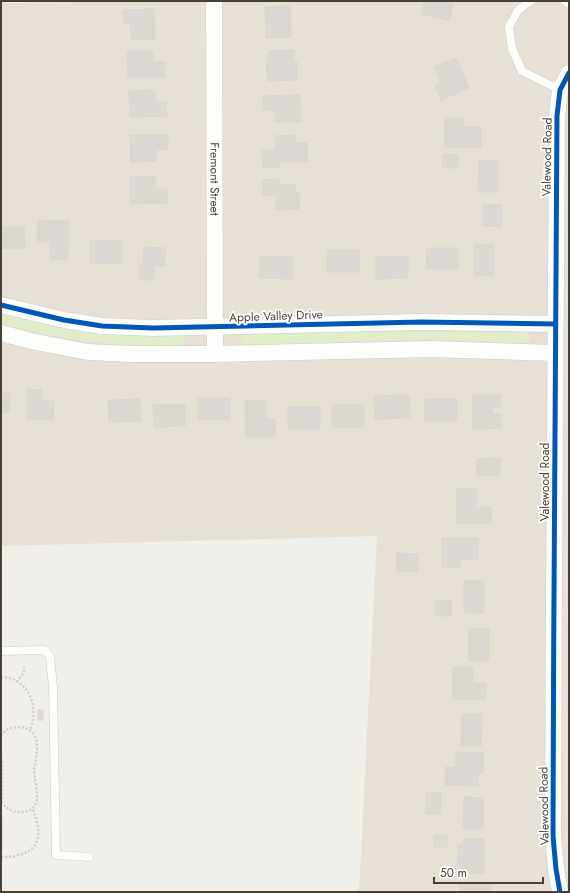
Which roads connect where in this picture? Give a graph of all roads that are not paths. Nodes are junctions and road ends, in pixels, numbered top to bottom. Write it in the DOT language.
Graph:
graph roads {
  1 [pos="531,1"];
  2 [pos="565,1"];
  3 [pos="214,4"];
  4 [pos="569,4"];
  5 [pos="569,73"];
  6 [pos="560,90"];
  7 [pos="1,305"];
  8 [pos="555,324"];
  9 [pos="215,328"];
  10 [pos="1,333"];
  11 [pos="554,353"];
  12 [pos="215,354"];
  13 [pos="1,651"];
  14 [pos="88,857"];
  15 [pos="560,892"];
  1 -- 6 [label="lane"];
  2 -- 4 [label="lane"];
  3 -- 9 [label="street, Fremont Street"];
  5 -- 6 [label="street, Valewood Road"];
  6 -- 8 [label="street, Valewood Road"];
  7 -- 9 [label="street, Apple Valley Drive"];
  8 -- 9 [label="street, Apple Valley Drive"];
  8 -- 11 [label="street, Valewood Road"];
  9 -- 12 [label="street, Fremont Street"];
  10 -- 12 [label="street"];
  11 -- 12 [label="street"];
  11 -- 15 [label="street, Valewood Road"];
  13 -- 14 [label="lane"];
}
